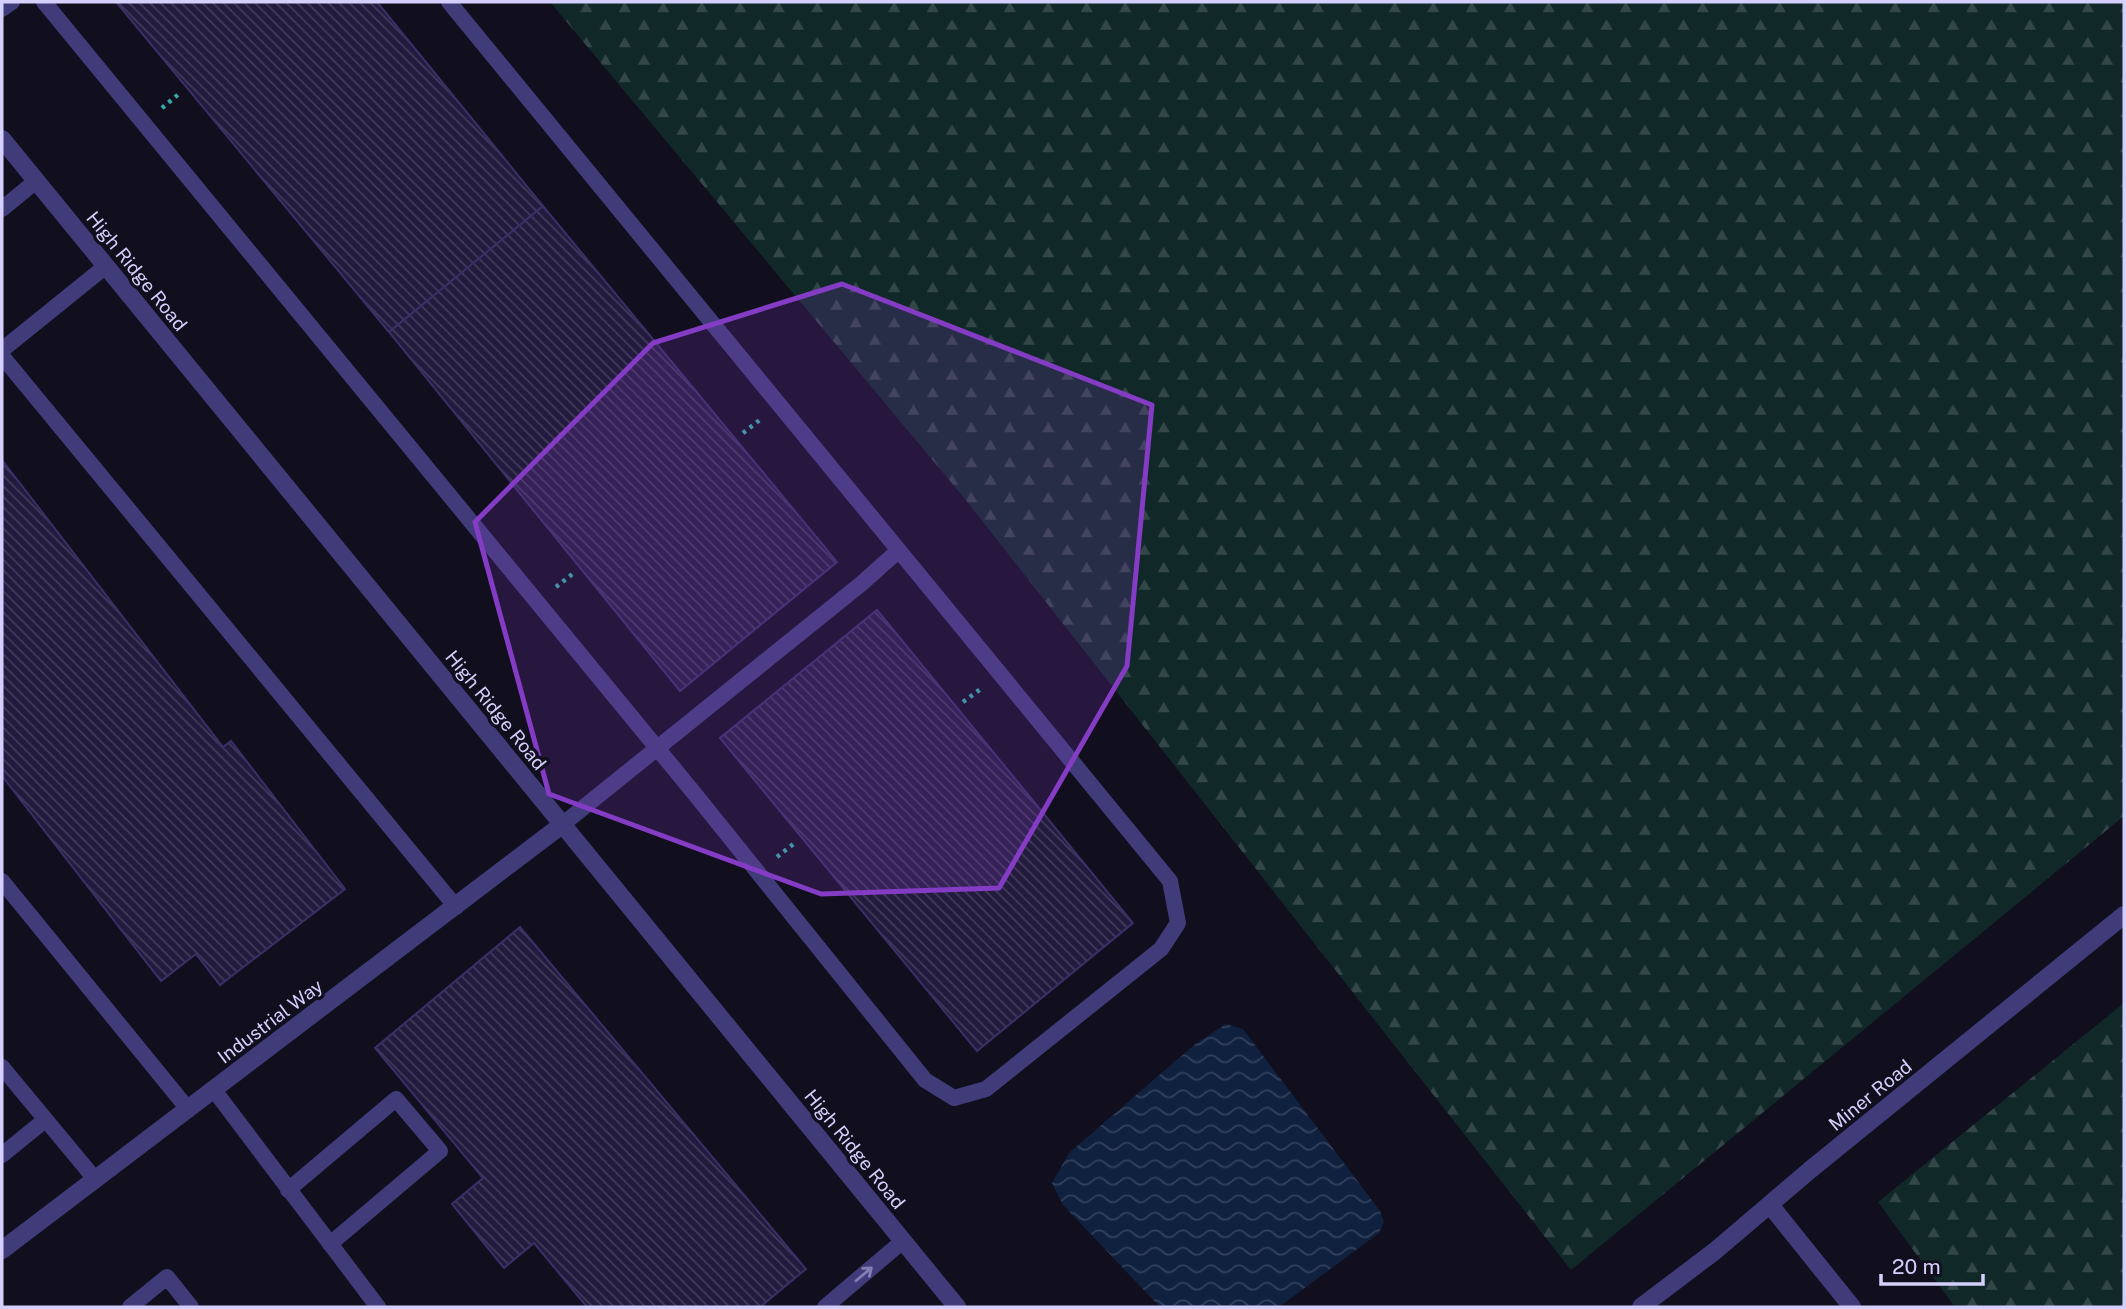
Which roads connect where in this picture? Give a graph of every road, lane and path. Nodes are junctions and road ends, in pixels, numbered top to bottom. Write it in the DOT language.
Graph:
graph roads {
  1 [pos="12,2"];
  2 [pos="44,2"];
  3 [pos="449,2"];
  4 [pos="2,9"];
  5 [pos="180,93"];
  6 [pos="158,111"];
  7 [pos="2,139"];
  8 [pos="36,181"];
  9 [pos="2,209"];
  10 [pos="106,266"];
  11 [pos="2,350"];
  12 [pos="2,356"];
  13 [pos="765,416"];
  14 [pos="743,433"];
  15 [pos="898,551"];
  16 [pos="575,572"];
  17 [pos="551,591"];
  18 [pos="986,684"];
  19 [pos="963,702"];
  20 [pos="658,749"];
  21 [pos="563,824"];
  22 [pos="796,842"];
  23 [pos="773,860"];
  24 [pos="2,881"];
  25 [pos="456,907"];
  26 [pos="2124,915"];
  27 [pos="2,1067"];
  28 [pos="214,1090"];
  29 [pos="188,1109"];
  30 [pos="45,1120"];
  31 [pos="2,1155"];
  32 [pos="95,1179"];
  33 [pos="288,1190"];
  34 [pos="1770,1205"];
  35 [pos="903,1241"];
  36 [pos="330,1244"];
  37 [pos="2,1250"];
  38 [pos="130,1307"];
  39 [pos="191,1307"];
  40 [pos="378,1307"];
  41 [pos="825,1307"];
  42 [pos="957,1307"];
  43 [pos="1642,1307"];
  44 [pos="1852,1307"];
  1 -- 4 [label="lane"];
  2 -- 20 [label="lane"];
  3 -- 15 [label="lane"];
  5 -- 6 [label="path"];
  7 -- 8 [label="street, High Ridge Road"];
  8 -- 9 [label="lane"];
  8 -- 10 [label="street, High Ridge Road"];
  10 -- 11 [label="lane"];
  10 -- 21 [label="street, High Ridge Road"];
  12 -- 25 [label="lane"];
  13 -- 14 [label="path"];
  15 -- 20 [label="lane"];
  15 -- 20 [label="lane"];
  16 -- 17 [label="path"];
  18 -- 19 [label="path"];
  20 -- 21 [label="lane"];
  21 -- 25 [label="street, Industrial Way"];
  21 -- 35 [label="street, High Ridge Road"];
  22 -- 23 [label="path"];
  24 -- 29 [label="lane"];
  25 -- 28 [label="street, Industrial Way"];
  26 -- 34 [label="street, Miner Road"];
  27 -- 30 [label="lane"];
  28 -- 29 [label="street, Industrial Way"];
  28 -- 33 [label="lane"];
  29 -- 32 [label="street, Industrial Way"];
  30 -- 31 [label="lane"];
  30 -- 32 [label="lane"];
  32 -- 37 [label="street, Industrial Way"];
  33 -- 36 [label="lane"];
  33 -- 36 [label="lane"];
  34 -- 43 [label="street, Miner Road"];
  34 -- 44 [label="street"];
  41 -- 35 [label="lane, one-way"];
  35 -- 42 [label="street, High Ridge Road"];
  36 -- 40 [label="lane"];
  38 -- 39 [label="lane"];
}
